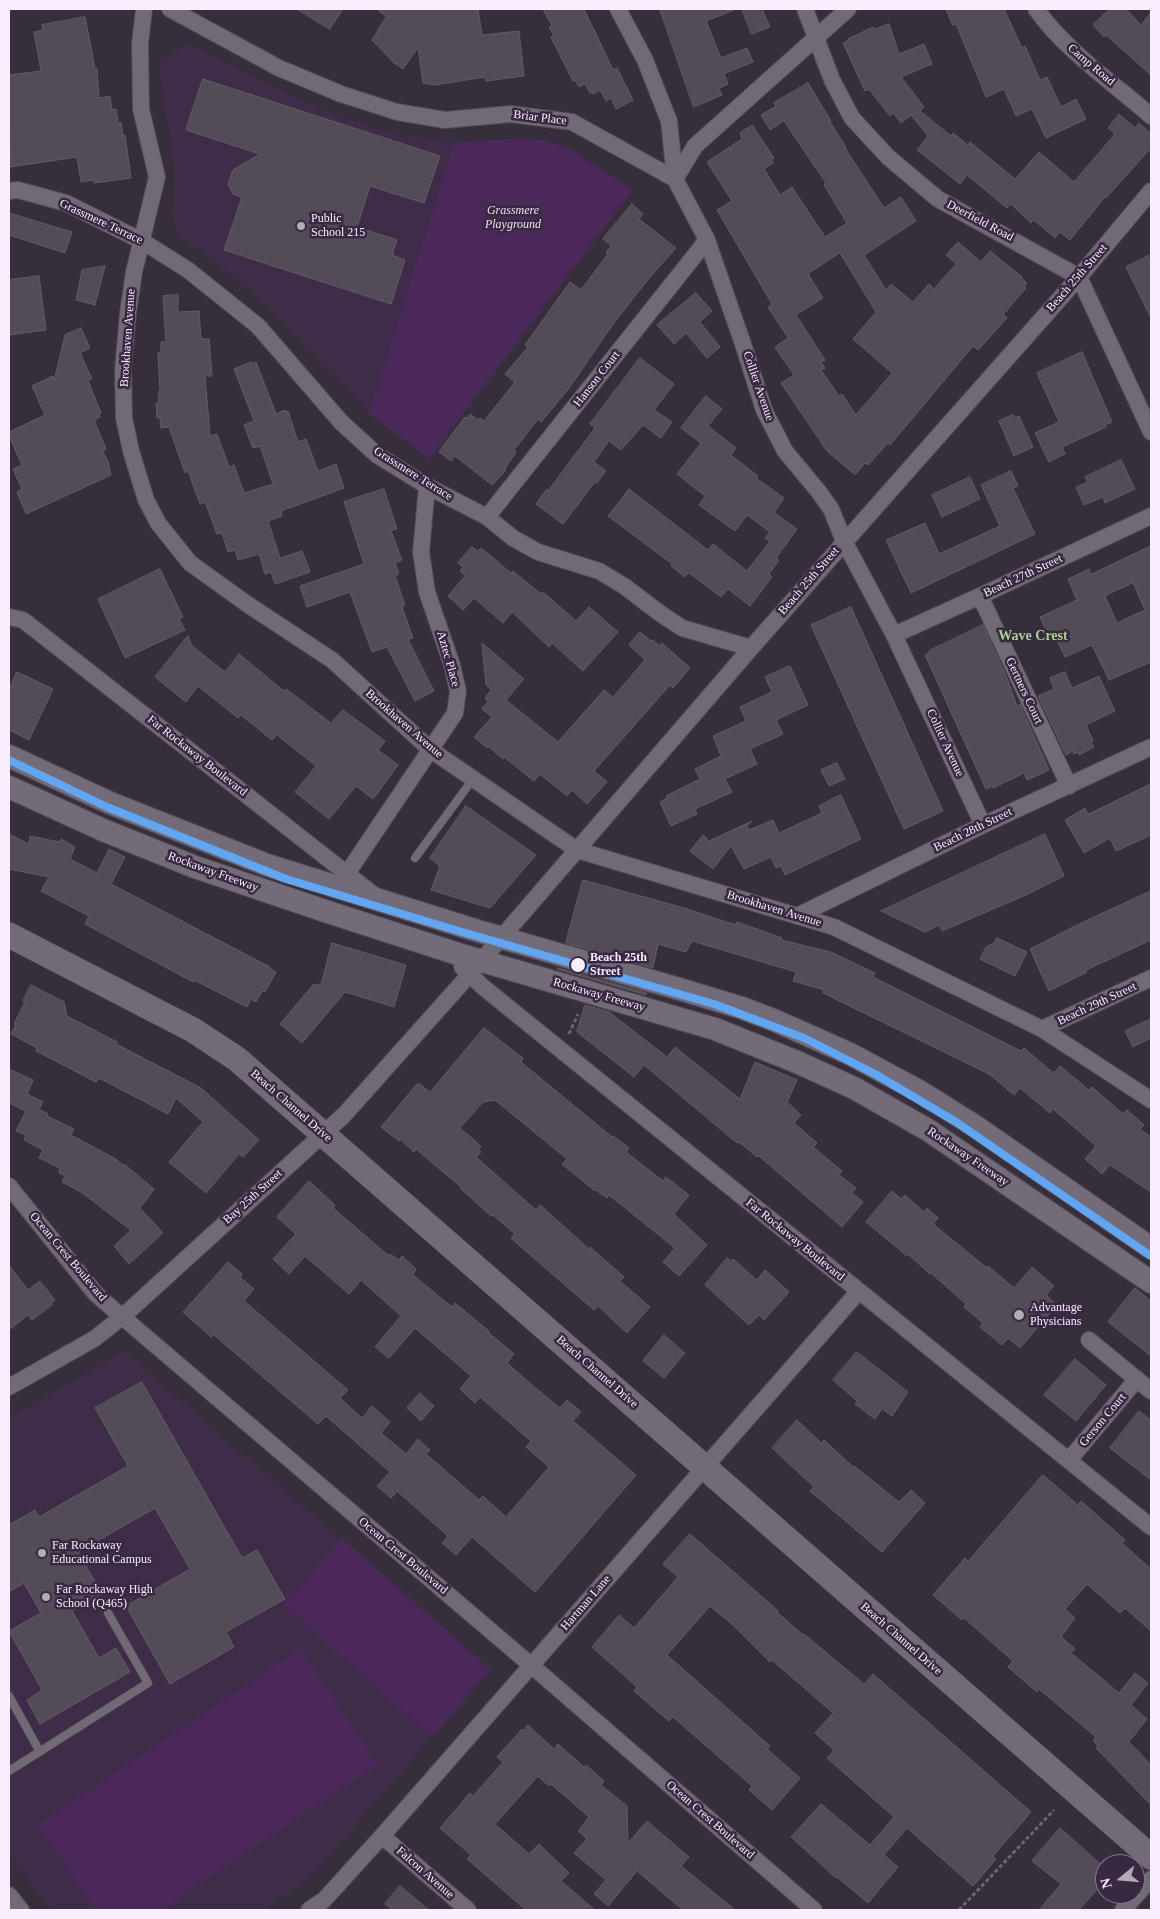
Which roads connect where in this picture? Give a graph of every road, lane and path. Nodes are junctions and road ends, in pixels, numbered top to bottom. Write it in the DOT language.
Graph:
graph roads {
  1 [pos="144,9"];
  2 [pos="170,9"];
  3 [pos="618,9"];
  4 [pos="805,9"];
  5 [pos="848,9"];
  6 [pos="1036,9"];
  7 [pos="816,37"];
  8 [pos="1151,116"];
  9 [pos="674,179"];
  10 [pos="9,191"];
  11 [pos="1151,191"];
  12 [pos="707,240"];
  13 [pos="142,241"];
  14 [pos="1078,276"];
  15 [pos="1151,432"];
  16 [pos="427,486"];
  17 [pos="1151,516"];
  18 [pos="487,517"];
  19 [pos="844,541"];
  20 [pos="980,596"];
  21 [pos="9,617"];
  22 [pos="894,635"];
  23 [pos="751,648"];
  24 [pos="1151,747"];
  25 [pos="431,750"];
  26 [pos="9,756"];
  27 [pos="473,779"];
  28 [pos="1069,786"];
  29 [pos="9,787"];
  30 [pos="983,825"];
  31 [pos="577,850"];
  32 [pos="415,858"];
  33 [pos="342,881"];
  34 [pos="797,916"];
  35 [pos="9,935"];
  36 [pos="501,937"];
  37 [pos="475,967"];
  38 [pos="1151,978"];
  39 [pos="578,1014"];
  40 [pos="1042,1029"];
  41 [pos="568,1036"];
  42 [pos="1151,1100"];
  43 [pos="323,1134"];
  44 [pos="9,1186"];
  45 [pos="1151,1248"];
  46 [pos="1151,1282"];
  47 [pos="859,1291"];
  48 [pos="122,1317"];
  49 [pos="1089,1340"];
  50 [pos="1137,1379"];
  51 [pos="9,1387"];
  52 [pos="1151,1391"];
  53 [pos="1069,1460"];
  54 [pos="704,1467"];
  55 [pos="1151,1527"];
  56 [pos="108,1614"];
  57 [pos="532,1666"];
  58 [pos="9,1696"];
  59 [pos="40,1752"];
  60 [pos="9,1771"];
  61 [pos="1054,1810"];
  62 [pos="382,1836"];
  63 [pos="1151,1857"];
  64 [pos="1151,1879"];
  65 [pos="9,1895"];
  66 [pos="21,1910"];
  67 [pos="309,1910"];
  68 [pos="468,1910"];
  69 [pos="814,1910"];
  70 [pos="959,1910"];
  71 [pos="1123,1910"];
  1 -- 13 [label="street, Brookhaven Avenue"];
  2 -- 9 [label="street, Briar Place"];
  3 -- 9 [label="street, Collier Avenue"];
  4 -- 7 [label="street, Deerfield Road"];
  5 -- 7 [label="street"];
  6 -- 8 [label="street, Camp Road"];
  7 -- 9 [label="street"];
  7 -- 14 [label="street, Deerfield Road"];
  9 -- 12 [label="street, Collier Avenue"];
  10 -- 13 [label="street, Grassmere Terrace"];
  11 -- 14 [label="street, Beach 25th Street"];
  12 -- 18 [label="street, Hanson Court"];
  12 -- 19 [label="street, Collier Avenue"];
  13 -- 16 [label="street, Grassmere Terrace"];
  13 -- 25 [label="street, Brookhaven Avenue"];
  14 -- 15 [label="street"];
  14 -- 19 [label="street, Beach 25th Street"];
  16 -- 18 [label="street, Grassmere Terrace"];
  16 -- 25 [label="street, Aztec Place"];
  17 -- 20 [label="street, Beach 27th Street"];
  18 -- 23 [label="street, Grassmere Terrace"];
  19 -- 22 [label="street, Collier Avenue"];
  19 -- 23 [label="street, Beach 25th Street"];
  20 -- 22 [label="street, Beach 27th Street"];
  20 -- 28 [label="street, Gertners Court"];
  21 -- 33 [label="street, Far Rockaway Boulevard"];
  22 -- 30 [label="street, Collier Avenue"];
  23 -- 31 [label="street, Beach 25th Street"];
  24 -- 28 [label="street, Beach 28th Street"];
  25 -- 27 [label="street, Brookhaven Avenue"];
  25 -- 33 [label="street, Aztec Place"];
  26 -- 33 [label="street, Rockaway Freeway"];
  27 -- 31 [label="street, Brookhaven Avenue"];
  27 -- 32 [label="lane"];
  28 -- 30 [label="street, Beach 28th Street"];
  29 -- 37 [label="street, Rockaway Freeway"];
  30 -- 34 [label="street, Beach 28th Street"];
  31 -- 34 [label="street, Brookhaven Avenue"];
  31 -- 36 [label="street, Beach 25th Street"];
  33 -- 36 [label="street, Rockaway Freeway"];
  34 -- 40 [label="street, Brookhaven Avenue"];
  35 -- 43 [label="main road, Beach Channel Drive"];
  36 -- 37 [label="street, Beach 25th Street"];
  36 -- 45 [label="street, Rockaway Freeway"];
  37 -- 43 [label="street, Bay 25th Street"];
  37 -- 46 [label="street, Rockaway Freeway"];
  37 -- 47 [label="street, Far Rockaway Boulevard"];
  38 -- 40 [label="street, Beach 29th Street"];
  39 -- 41 [label="path"];
  40 -- 42 [label="street, Brookhaven Avenue"];
  43 -- 48 [label="street, Bay 25th Street"];
  43 -- 54 [label="main road, Beach Channel Drive"];
  44 -- 48 [label="street, Ocean Crest Boulevard"];
  47 -- 53 [label="street, Far Rockaway Boulevard"];
  47 -- 54 [label="street, Hartman Lane"];
  48 -- 51 [label="street, Bay 25th Street"];
  48 -- 57 [label="street, Ocean Crest Boulevard"];
  49 -- 50 [label="street"];
  50 -- 52 [label="street"];
  50 -- 53 [label="street, Gerson Court"];
  53 -- 55 [label="street, Far Rockaway Boulevard"];
  54 -- 57 [label="street, Hartman Lane"];
  54 -- 63 [label="main road, Beach Channel Drive"];
  56 -- 59 [label="lane"];
  57 -- 62 [label="street, Hartman Lane"];
  57 -- 69 [label="street, Ocean Crest Boulevard"];
  58 -- 59 [label="lane"];
  59 -- 60 [label="lane"];
  61 -- 70 [label="path"];
  62 -- 67 [label="street, Hartman Lane"];
  62 -- 68 [label="street, Falcon Avenue"];
  64 -- 71 [label="street"];
  65 -- 66 [label="street"];
}
